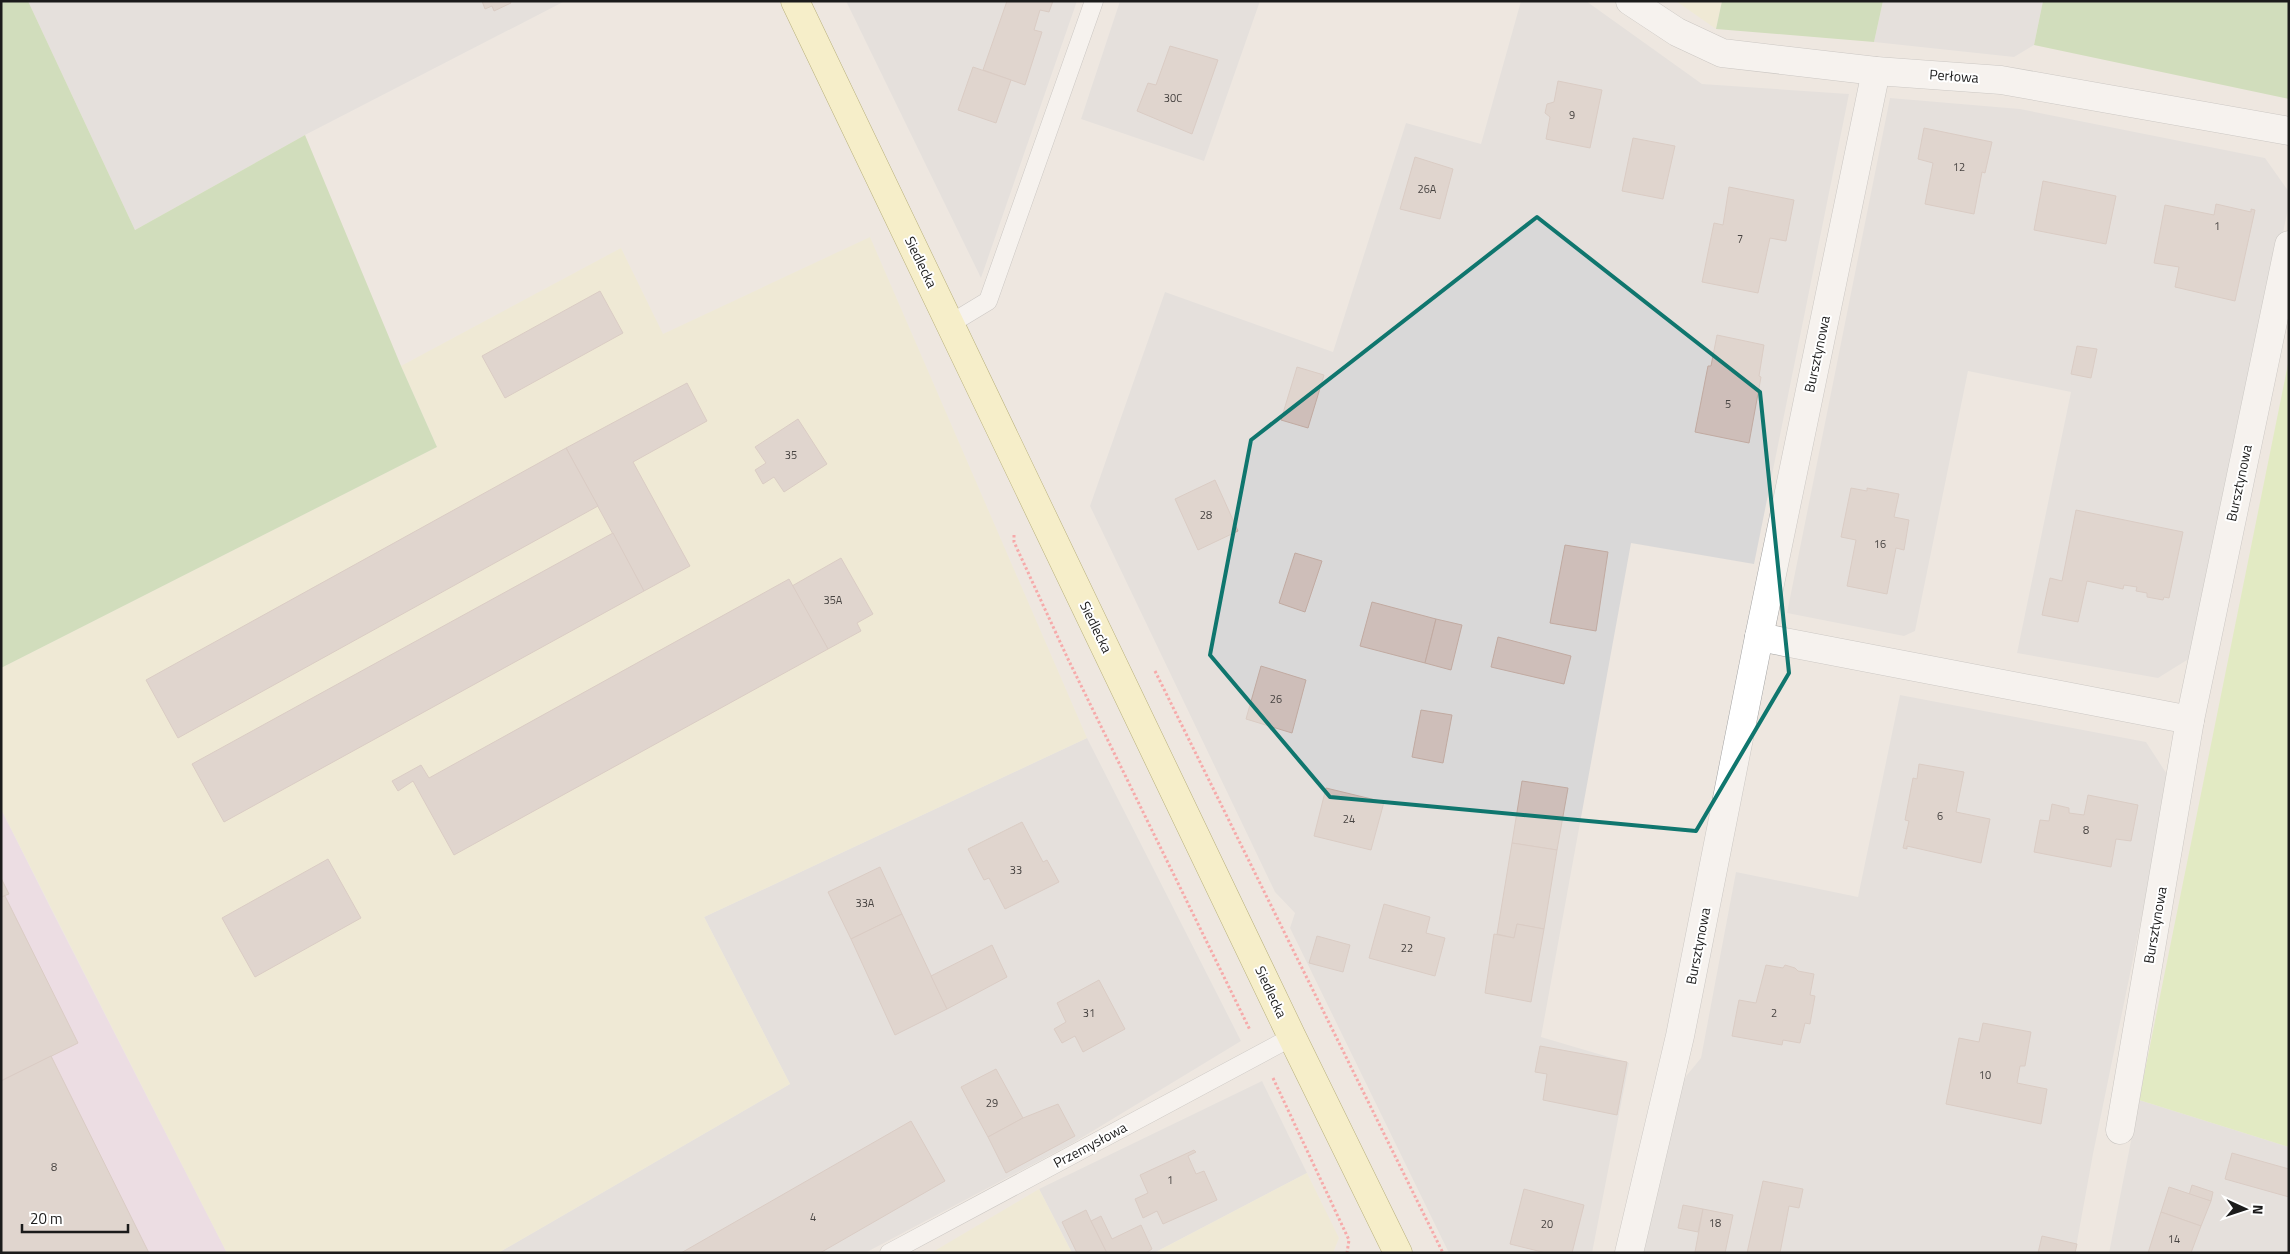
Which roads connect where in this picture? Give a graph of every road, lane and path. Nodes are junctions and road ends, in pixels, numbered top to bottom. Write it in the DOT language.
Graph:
graph roads {
  1 [pos="794,1"];
  2 [pos="1094,1"];
  3 [pos="1630,1"];
  4 [pos="1876,71"];
  5 [pos="2289,132"];
  6 [pos="2289,245"];
  7 [pos="950,324"];
  8 [pos="1014,542"];
  9 [pos="1759,637"];
  10 [pos="1153,666"];
  11 [pos="2190,720"];
  12 [pos="1292,1036"];
  13 [pos="1261,1054"];
  14 [pos="2120,1130"];
  15 [pos="889,1253"];
  16 [pos="1347,1253"];
  17 [pos="1398,1253"];
  18 [pos="1443,1253"];
  19 [pos="1629,1253"];
  1 -- 7 [label="main road, Siedlecka"];
  2 -- 7 [label="lane"];
  3 -- 4 [label="street, Perłowa"];
  4 -- 5 [label="street, Perłowa"];
  4 -- 9 [label="street, Bursztynowa"];
  6 -- 11 [label="street, Bursztynowa"];
  7 -- 12 [label="main road, Siedlecka"];
  8 -- 13 [label="path"];
  9 -- 11 [label="street"];
  9 -- 19 [label="street, Bursztynowa"];
  10 -- 18 [label="path"];
  11 -- 14 [label="street, Bursztynowa"];
  12 -- 13 [label="lane, Przemysłowa"];
  12 -- 17 [label="main road, Siedlecka"];
  13 -- 15 [label="lane, Przemysłowa"];
  13 -- 16 [label="path"];
}
